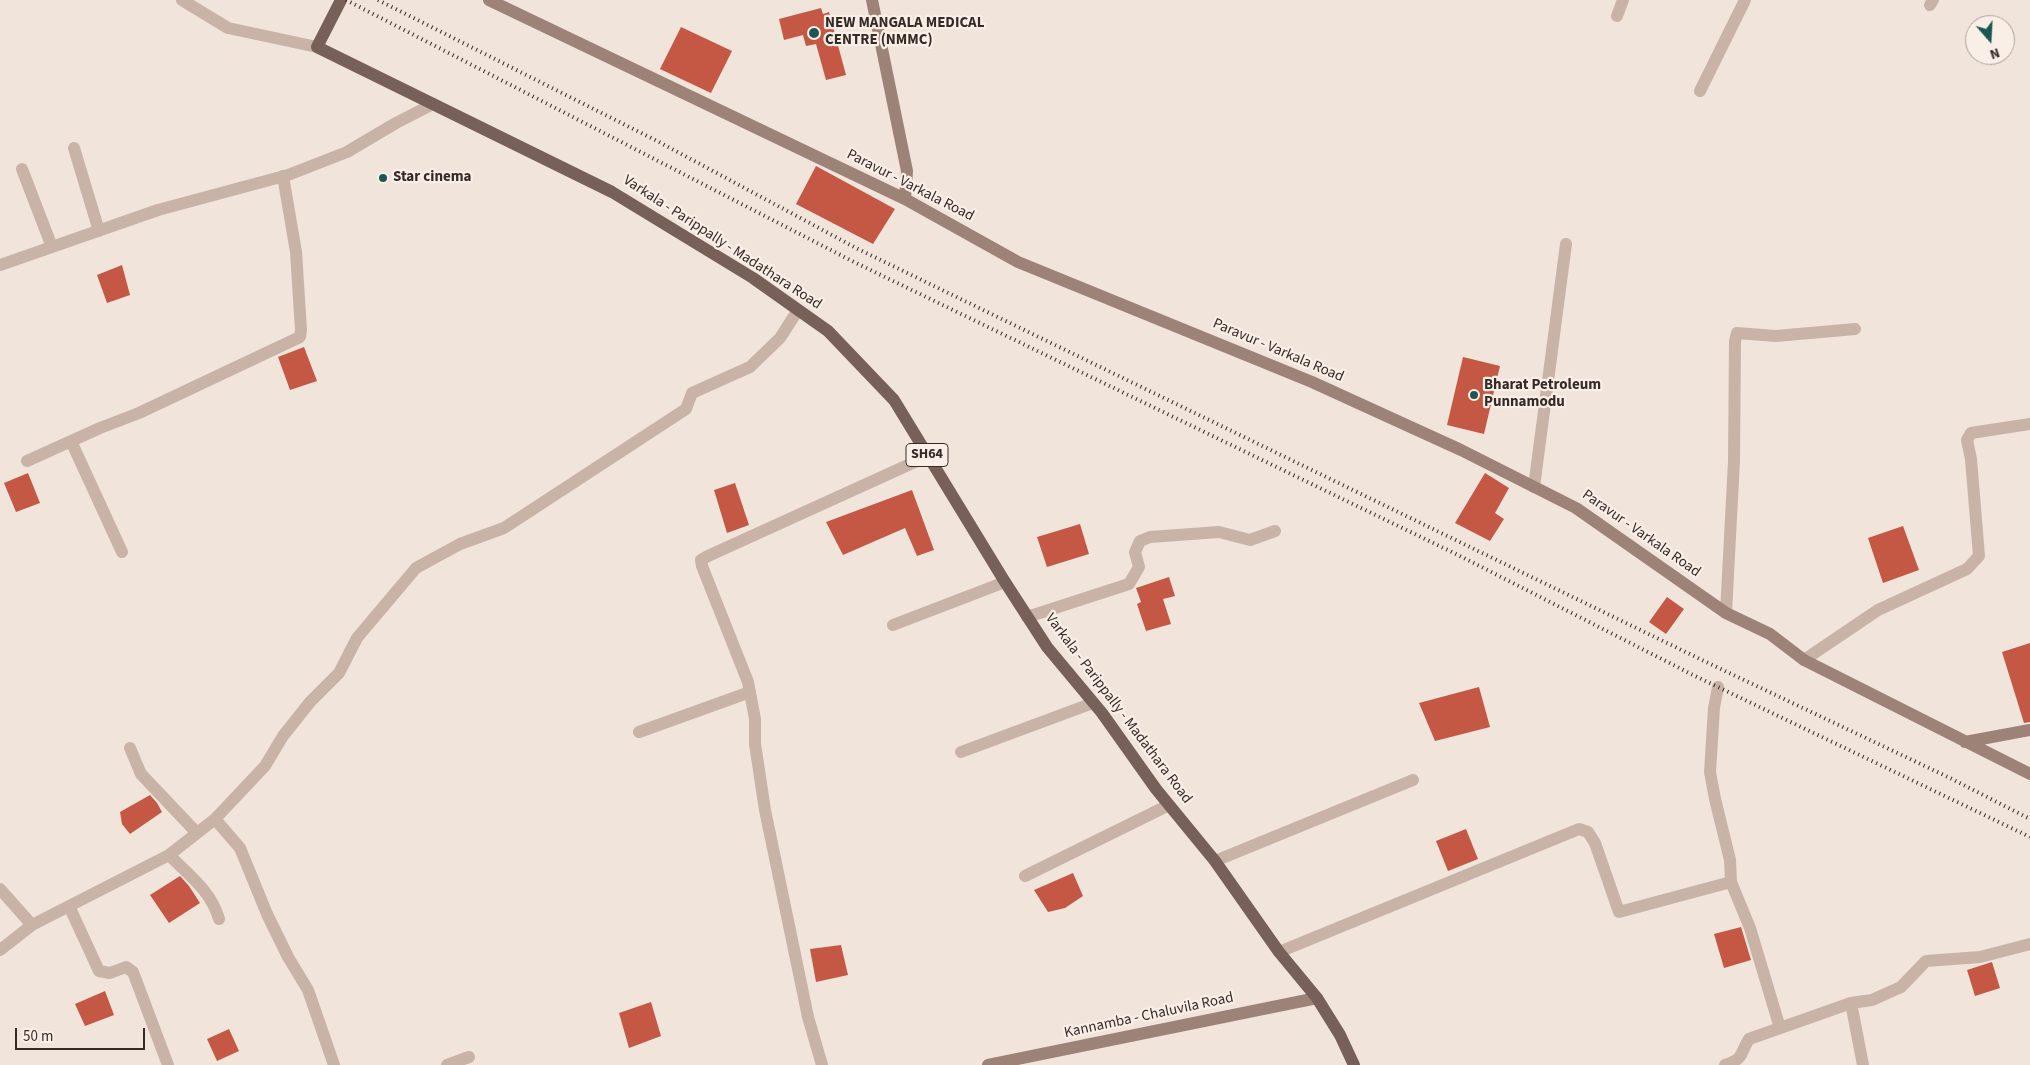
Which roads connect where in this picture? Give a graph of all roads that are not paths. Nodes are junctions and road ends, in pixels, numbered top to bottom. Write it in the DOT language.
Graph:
graph roads {
  1 [pos="182,0"];
  2 [pos="341,0"];
  3 [pos="489,0"];
  4 [pos="872,0"];
  5 [pos="1623,0"];
  6 [pos="1746,0"];
  7 [pos="1617,16"];
  8 [pos="317,47"];
  9 [pos="1700,91"];
  10 [pos="433,104"];
  11 [pos="74,148"];
  12 [pos="22,169"];
  13 [pos="283,176"];
  14 [pos="905,199"];
  15 [pos="99,231"];
  16 [pos="1566,244"];
  17 [pos="52,247"];
  18 [pos="0,266"];
  19 [pos="798,310"];
  20 [pos="1855,330"];
  21 [pos="2030,424"];
  22 [pos="71,441"];
  23 [pos="928,456"];
  24 [pos="27,461"];
  25 [pos="1534,487"];
  26 [pos="1275,530"];
  27 [pos="122,552"];
  28 [pos="1005,582"];
  29 [pos="1726,613"];
  30 [pos="1027,616"];
  31 [pos="893,625"];
  32 [pos="1804,660"];
  33 [pos="1718,687"];
  34 [pos="750,692"];
  35 [pos="1094,703"];
  36 [pos="2030,730"];
  37 [pos="639,732"];
  38 [pos="1965,742"];
  39 [pos="130,748"];
  40 [pos="961,752"];
  41 [pos="2030,774"];
  42 [pos="1413,780"];
  43 [pos="1169,805"];
  44 [pos="215,819"];
  45 [pos="196,832"];
  46 [pos="169,855"];
  47 [pos="1215,861"];
  48 [pos="1025,876"];
  49 [pos="1731,882"];
  50 [pos="0,889"];
  51 [pos="69,906"];
  52 [pos="219,919"];
  53 [pos="32,925"];
  54 [pos="2030,944"];
  55 [pos="0,950"];
  56 [pos="1279,952"];
  57 [pos="1317,998"];
  58 [pos="1851,1003"];
  59 [pos="1780,1028"];
  60 [pos="469,1057"];
  61 [pos="168,1065"];
  62 [pos="334,1065"];
  63 [pos="447,1065"];
  64 [pos="822,1065"];
  65 [pos="988,1065"];
  66 [pos="1354,1065"];
  67 [pos="1725,1065"];
  68 [pos="1862,1065"];
  1 -- 8 [label="street"];
  2 -- 8 [label="main road"];
  3 -- 14 [label="main road, Paravur - Varkala Road"];
  4 -- 14 [label="main road"];
  5 -- 7 [label="street"];
  6 -- 9 [label="street"];
  8 -- 10 [label="main road, Varkala - Parippally - Madathara Road / SH64"];
  10 -- 13 [label="street"];
  10 -- 19 [label="main road, Varkala - Parippally - Madathara Road / SH64"];
  11 -- 15 [label="street"];
  12 -- 17 [label="street"];
  13 -- 15 [label="street"];
  13 -- 22 [label="street"];
  14 -- 25 [label="main road, Paravur - Varkala Road"];
  15 -- 17 [label="street"];
  16 -- 25 [label="street"];
  17 -- 18 [label="street"];
  19 -- 23 [label="main road, Varkala - Parippally - Madathara Road / SH64"];
  19 -- 44 [label="street"];
  20 -- 29 [label="street"];
  21 -- 32 [label="street"];
  22 -- 24 [label="street"];
  22 -- 27 [label="street"];
  23 -- 28 [label="main road, Varkala - Parippally - Madathara Road / SH64"];
  23 -- 34 [label="street"];
  25 -- 29 [label="main road, Paravur - Varkala Road"];
  26 -- 30 [label="street"];
  28 -- 30 [label="main road, Varkala - Parippally - Madathara Road / SH64"];
  28 -- 31 [label="street"];
  29 -- 32 [label="main road, Paravur - Varkala Road"];
  30 -- 35 [label="main road, Varkala - Parippally - Madathara Road / SH64"];
  32 -- 38 [label="main road, Paravur - Varkala Road"];
  33 -- 49 [label="street"];
  34 -- 37 [label="street"];
  34 -- 64 [label="street"];
  35 -- 40 [label="street"];
  35 -- 43 [label="main road, Varkala - Parippally - Madathara Road / SH64"];
  36 -- 38 [label="main road"];
  38 -- 41 [label="main road, Paravur - Varkala Road"];
  39 -- 45 [label="street"];
  42 -- 47 [label="street"];
  43 -- 47 [label="main road, Varkala - Parippally - Madathara Road / SH64"];
  43 -- 48 [label="street"];
  44 -- 45 [label="street"];
  44 -- 62 [label="street"];
  45 -- 46 [label="street"];
  46 -- 51 [label="street"];
  46 -- 52 [label="street"];
  47 -- 56 [label="main road, Varkala - Parippally - Madathara Road / SH64"];
  49 -- 56 [label="street"];
  49 -- 59 [label="street"];
  50 -- 53 [label="street"];
  51 -- 53 [label="street"];
  51 -- 61 [label="street"];
  53 -- 55 [label="street"];
  54 -- 58 [label="street"];
  56 -- 57 [label="main road, Varkala - Parippally - Madathara Road / SH64"];
  57 -- 65 [label="main road, Kannamba - Chaluvila Road"];
  57 -- 66 [label="main road, Varkala - Parippally - Madathara Road / SH64"];
  58 -- 59 [label="street"];
  58 -- 68 [label="street"];
  59 -- 67 [label="street"];
  60 -- 63 [label="street"];
}
